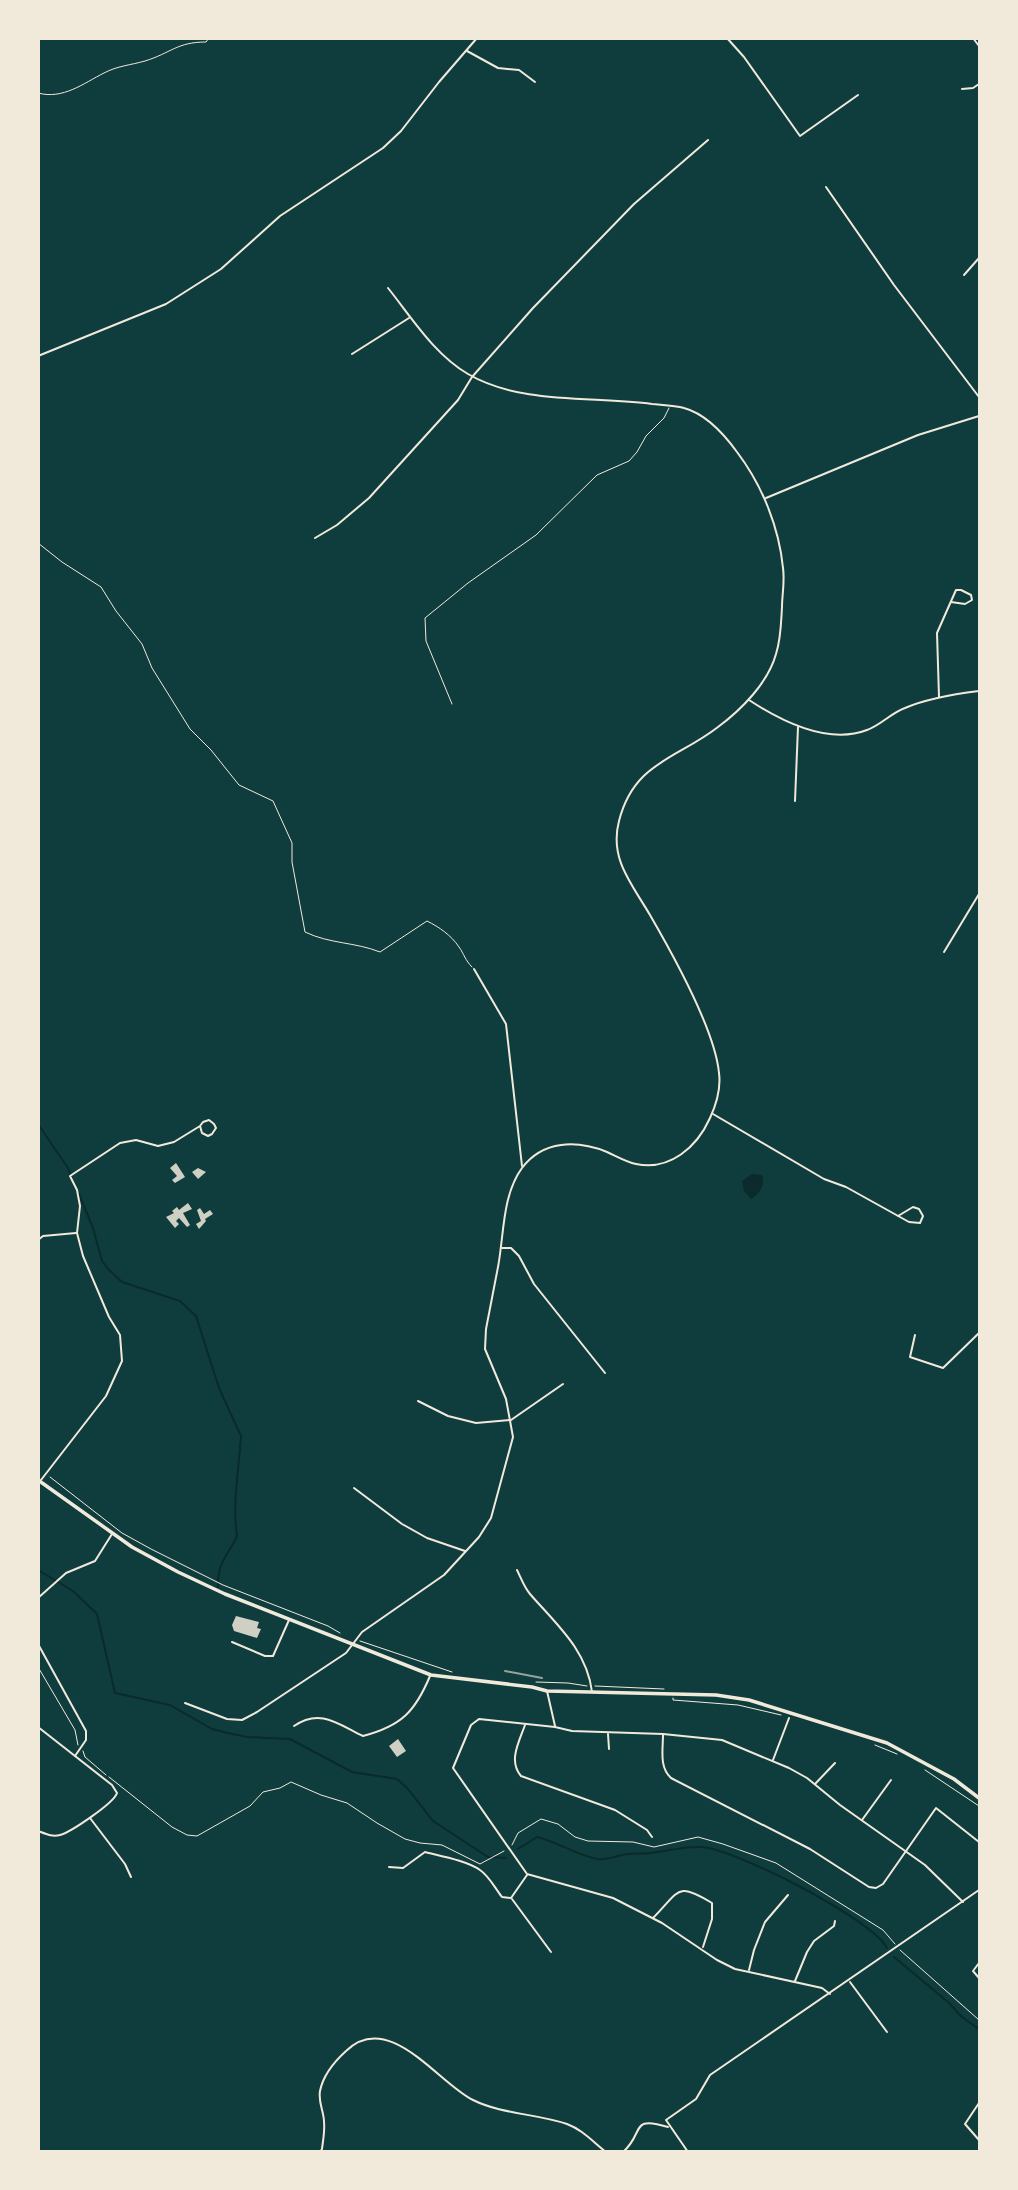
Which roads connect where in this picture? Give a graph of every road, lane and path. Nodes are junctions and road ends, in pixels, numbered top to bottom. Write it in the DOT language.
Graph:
graph roads {
  1 [pos="209,38"];
  2 [pos="477,38"];
  3 [pos="727,38"];
  4 [pos="972,38"];
  5 [pos="979,46"];
  6 [pos="467,51"];
  7 [pos="535,82"];
  8 [pos="979,84"];
  9 [pos="962,89"];
  10 [pos="38,93"];
  11 [pos="858,95"];
  12 [pos="708,140"];
  13 [pos="826,187"];
  14 [pos="979,258"];
  15 [pos="964,275"];
  16 [pos="388,288"];
  17 [pos="410,317"];
  18 [pos="352,354"];
  19 [pos="38,356"];
  20 [pos="472,377"];
  21 [pos="979,397"];
  22 [pos="670,406"];
  23 [pos="979,416"];
  24 [pos="766,498"];
  25 [pos="315,538"];
  26 [pos="38,542"];
  27 [pos="951,602"];
  28 [pos="979,691"];
  29 [pos="939,698"];
  30 [pos="748,699"];
  31 [pos="452,704"];
  32 [pos="798,726"];
  33 [pos="795,801"];
  34 [pos="979,894"];
  35 [pos="944,952"];
  36 [pos="474,969"];
  37 [pos="713,1114"];
  38 [pos="200,1126"];
  39 [pos="522,1167"];
  40 [pos="898,1216"];
  41 [pos="77,1233"];
  42 [pos="38,1240"];
  43 [pos="501,1248"];
  44 [pos="979,1333"];
  45 [pos="915,1335"];
  46 [pos="605,1373"];
  47 [pos="563,1384"];
  48 [pos="418,1401"];
  49 [pos="511,1420"];
  50 [pos="45,1475"];
  51 [pos="39,1480"];
  52 [pos="354,1488"];
  53 [pos="113,1534"];
  54 [pos="466,1551"];
  55 [pos="517,1570"];
  56 [pos="38,1598"];
  57 [pos="289,1619"];
  58 [pos="342,1635"];
  59 [pos="358,1640"];
  60 [pos="232,1642"];
  61 [pos="38,1644"];
  62 [pos="353,1646"];
  63 [pos="38,1667"];
  64 [pos="461,1674"];
  65 [pos="430,1675"];
  66 [pos="528,1682"];
  67 [pos="591,1686"];
  68 [pos="547,1691"];
  69 [pos="592,1692"];
  70 [pos="186,1703"];
  71 [pos="789,1718"];
  72 [pos="525,1725"];
  73 [pos="294,1726"];
  74 [pos="38,1727"];
  75 [pos="555,1727"];
  76 [pos="608,1733"];
  77 [pos="663,1734"];
  78 [pos="82,1749"];
  79 [pos="609,1749"];
  80 [pos="75,1756"];
  81 [pos="772,1760"];
  82 [pos="835,1763"];
  83 [pos="891,1780"];
  84 [pos="815,1785"];
  85 [pos="979,1798"];
  86 [pos="89,1817"];
  87 [pos="861,1821"];
  88 [pos="38,1831"];
  89 [pos="653,1837"];
  90 [pos="979,1842"];
  91 [pos="512,1845"];
  92 [pos="506,1849"];
  93 [pos="906,1851"];
  94 [pos="389,1867"];
  95 [pos="527,1874"];
  96 [pos="131,1877"];
  97 [pos="979,1890"];
  98 [pos="788,1895"];
  99 [pos="511,1898"];
  100 [pos="963,1902"];
  101 [pos="653,1918"];
  102 [pos="835,1921"];
  103 [pos="896,1945"];
  104 [pos="702,1948"];
  105 [pos="900,1951"];
  106 [pos="551,1952"];
  107 [pos="979,1963"];
  108 [pos="749,1971"];
  109 [pos="979,1978"];
  110 [pos="849,1981"];
  111 [pos="795,1982"];
  112 [pos="830,1994"];
  113 [pos="979,2020"];
  114 [pos="887,2032"];
  115 [pos="979,2103"];
  116 [pos="671,2127"];
  117 [pos="979,2140"];
  118 [pos="320,2151"];
  119 [pos="606,2151"];
  120 [pos="623,2151"];
  121 [pos="688,2151"];
  1 -- 10 [label="path"];
  2 -- 6 [label="street"];
  3 -- 11 [label="street"];
  4 -- 5 [label="street"];
  6 -- 7 [label="street"];
  6 -- 19 [label="street"];
  8 -- 9 [label="street"];
  12 -- 20 [label="street"];
  13 -- 21 [label="street"];
  14 -- 15 [label="street"];
  16 -- 17 [label="street"];
  17 -- 18 [label="street"];
  17 -- 20 [label="street"];
  20 -- 22 [label="street"];
  20 -- 25 [label="street"];
  22 -- 24 [label="street"];
  22 -- 31 [label="lane"];
  23 -- 24 [label="street"];
  24 -- 30 [label="street"];
  26 -- 36 [label="path"];
  27 -- 27 [label="street"];
  27 -- 29 [label="street"];
  28 -- 29 [label="street"];
  29 -- 32 [label="street"];
  30 -- 32 [label="street"];
  30 -- 37 [label="street"];
  32 -- 33 [label="street"];
  34 -- 35 [label="street"];
  36 -- 39 [label="street"];
  37 -- 39 [label="street"];
  37 -- 40 [label="street"];
  38 -- 38 [label="street"];
  38 -- 41 [label="street"];
  39 -- 43 [label="street"];
  40 -- 40 [label="street"];
  41 -- 42 [label="street"];
  41 -- 50 [label="street"];
  43 -- 46 [label="street"];
  43 -- 49 [label="street"];
  44 -- 45 [label="street"];
  47 -- 49 [label="street"];
  48 -- 49 [label="street"];
  49 -- 54 [label="street"];
  50 -- 51 [label="street"];
  50 -- 58 [label="path"];
  51 -- 53 [label="main road"];
  52 -- 54 [label="street"];
  53 -- 56 [label="street"];
  53 -- 57 [label="main road"];
  54 -- 59 [label="street"];
  55 -- 67 [label="street"];
  57 -- 60 [label="street"];
  57 -- 62 [label="main road"];
  59 -- 62 [label="street"];
  59 -- 64 [label="path"];
  61 -- 78 [label="street"];
  62 -- 65 [label="main road"];
  62 -- 70 [label="street"];
  63 -- 78 [label="path"];
  65 -- 68 [label="main road"];
  65 -- 73 [label="street"];
  66 -- 67 [label="path"];
  67 -- 69 [label="street"];
  68 -- 69 [label="main road"];
  68 -- 75 [label="street"];
  69 -- 85 [label="main road"];
  71 -- 81 [label="street"];
  72 -- 75 [label="street"];
  72 -- 89 [label="street"];
  72 -- 95 [label="street"];
  74 -- 80 [label="street"];
  75 -- 76 [label="street"];
  76 -- 77 [label="street"];
  76 -- 79 [label="street"];
  77 -- 81 [label="street"];
  77 -- 93 [label="street"];
  78 -- 80 [label="street"];
  78 -- 92 [label="path"];
  80 -- 86 [label="street"];
  81 -- 84 [label="street"];
  82 -- 84 [label="street"];
  83 -- 87 [label="street"];
  84 -- 87 [label="street"];
  86 -- 88 [label="street"];
  86 -- 96 [label="street"];
  87 -- 93 [label="street"];
  90 -- 93 [label="street"];
  91 -- 103 [label="path"];
  93 -- 100 [label="street"];
  94 -- 99 [label="street"];
  95 -- 99 [label="street"];
  95 -- 101 [label="street"];
  97 -- 100 [label="street"];
  98 -- 108 [label="street"];
  99 -- 106 [label="street"];
  100 -- 110 [label="street"];
  101 -- 104 [label="street"];
  101 -- 104 [label="street"];
  102 -- 111 [label="street"];
  104 -- 108 [label="street"];
  105 -- 113 [label="path"];
  107 -- 109 [label="street"];
  108 -- 111 [label="street"];
  110 -- 112 [label="street"];
  110 -- 114 [label="street"];
  111 -- 112 [label="street"];
  112 -- 116 [label="street"];
  115 -- 117 [label="street"];
  116 -- 120 [label="street"];
  116 -- 121 [label="street"];
  118 -- 119 [label="street"];
}
